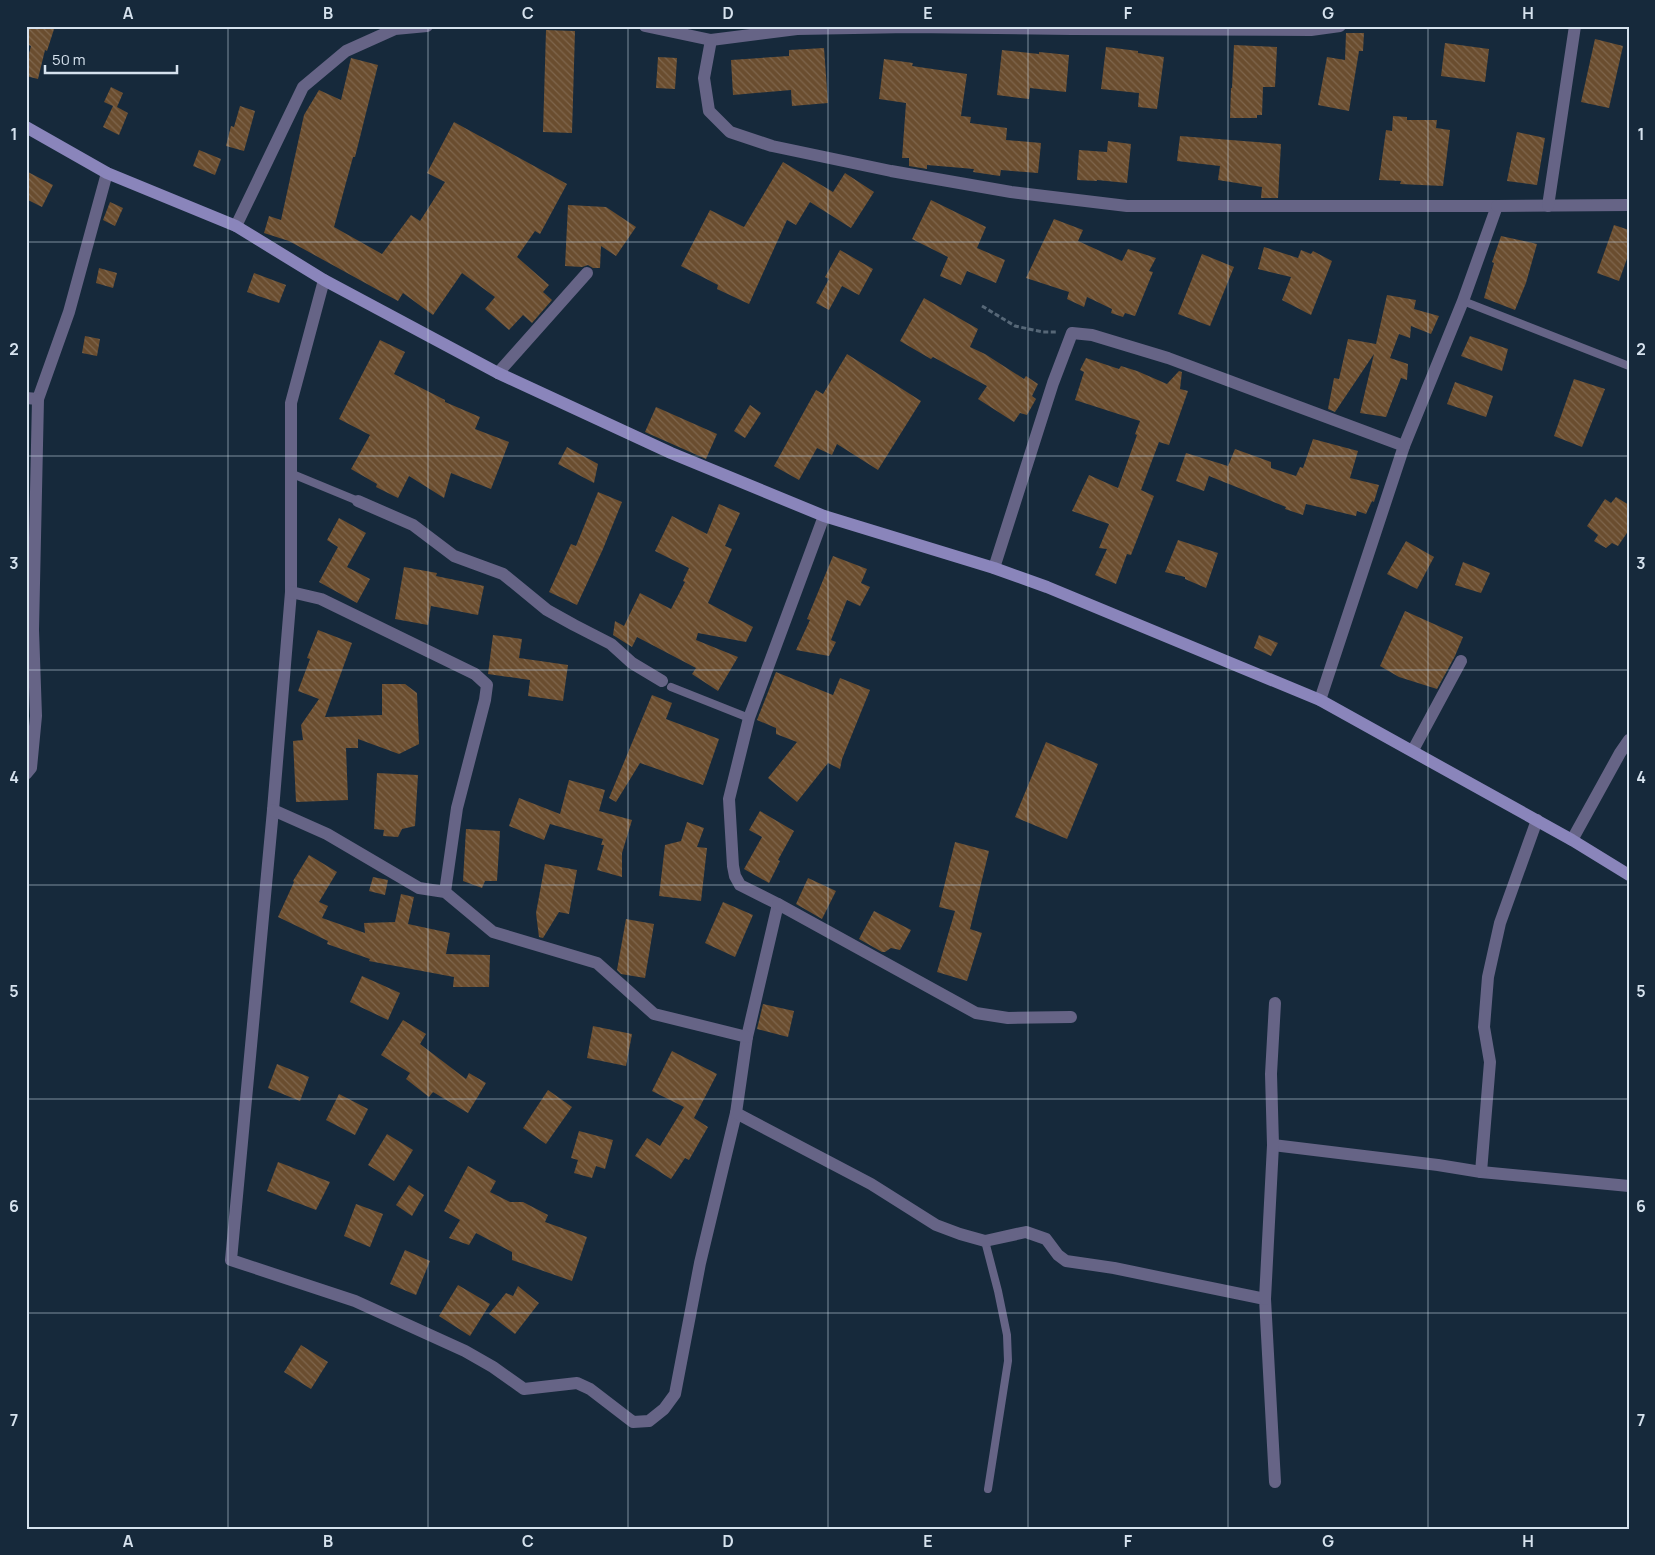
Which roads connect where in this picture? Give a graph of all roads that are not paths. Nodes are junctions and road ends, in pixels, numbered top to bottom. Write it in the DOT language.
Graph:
graph roads {
  1 [pos="427,26"];
  2 [pos="645,26"];
  3 [pos="1340,26"];
  4 [pos="1575,26"];
  5 [pos="797,28"];
  6 [pos="1058,28"];
  7 [pos="711,40"];
  8 [pos="26,127"];
  9 [pos="107,173"];
  10 [pos="1629,205"];
  11 [pos="1497,206"];
  12 [pos="1548,206"];
  13 [pos="236,226"];
  14 [pos="587,272"];
  15 [pos="324,280"];
  16 [pos="1463,302"];
  17 [pos="1629,366"];
  18 [pos="498,373"];
  19 [pos="32,398"];
  20 [pos="1404,446"];
  21 [pos="290,473"];
  22 [pos="358,501"];
  23 [pos="824,516"];
  24 [pos="994,568"];
  25 [pos="291,592"];
  26 [pos="1461,661"];
  27 [pos="666,684"];
  28 [pos="1320,700"];
  29 [pos="749,718"];
  30 [pos="1629,740"];
  31 [pos="1413,750"];
  32 [pos="26,774"];
  33 [pos="273,810"];
  34 [pos="1537,820"];
  35 [pos="1572,840"];
  36 [pos="1629,875"];
  37 [pos="445,892"];
  38 [pos="778,904"];
  39 [pos="1276,1003"];
  40 [pos="1071,1017"];
  41 [pos="746,1037"];
  42 [pos="736,1113"];
  43 [pos="1273,1145"];
  44 [pos="1481,1172"];
  45 [pos="1629,1186"];
  46 [pos="985,1241"];
  47 [pos="1265,1299"];
  48 [pos="1275,1482"];
  49 [pos="988,1489"];
  1 -- 13 [label="street"];
  2 -- 7 [label="street"];
  3 -- 6 [label="street"];
  4 -- 12 [label="street"];
  5 -- 6 [label="street"];
  5 -- 7 [label="street"];
  7 -- 11 [label="street"];
  8 -- 9 [label="street"];
  9 -- 13 [label="street"];
  9 -- 19 [label="street"];
  10 -- 12 [label="street"];
  11 -- 12 [label="street"];
  11 -- 16 [label="street"];
  13 -- 15 [label="street"];
  14 -- 18 [label="street"];
  15 -- 18 [label="street"];
  15 -- 21 [label="street"];
  16 -- 17 [label="lane"];
  16 -- 20 [label="street"];
  18 -- 23 [label="street"];
  19 -- 32 [label="street"];
  20 -- 24 [label="street"];
  20 -- 28 [label="street"];
  21 -- 22 [label="lane"];
  21 -- 25 [label="street"];
  22 -- 27 [label="street"];
  23 -- 24 [label="street"];
  23 -- 29 [label="street"];
  24 -- 28 [label="street"];
  25 -- 33 [label="street"];
  25 -- 37 [label="street"];
  26 -- 31 [label="street"];
  27 -- 29 [label="lane"];
  28 -- 31 [label="street"];
  29 -- 38 [label="street"];
  30 -- 35 [label="street"];
  31 -- 34 [label="street"];
  33 -- 37 [label="street"];
  33 -- 42 [label="street"];
  34 -- 35 [label="street"];
  34 -- 44 [label="street"];
  35 -- 36 [label="street"];
  37 -- 41 [label="street"];
  38 -- 40 [label="street"];
  38 -- 41 [label="street"];
  39 -- 43 [label="street"];
  41 -- 42 [label="street"];
  42 -- 46 [label="street"];
  43 -- 44 [label="street"];
  43 -- 47 [label="street"];
  44 -- 45 [label="street"];
  46 -- 47 [label="street"];
  46 -- 49 [label="lane"];
  47 -- 48 [label="street"];
}
